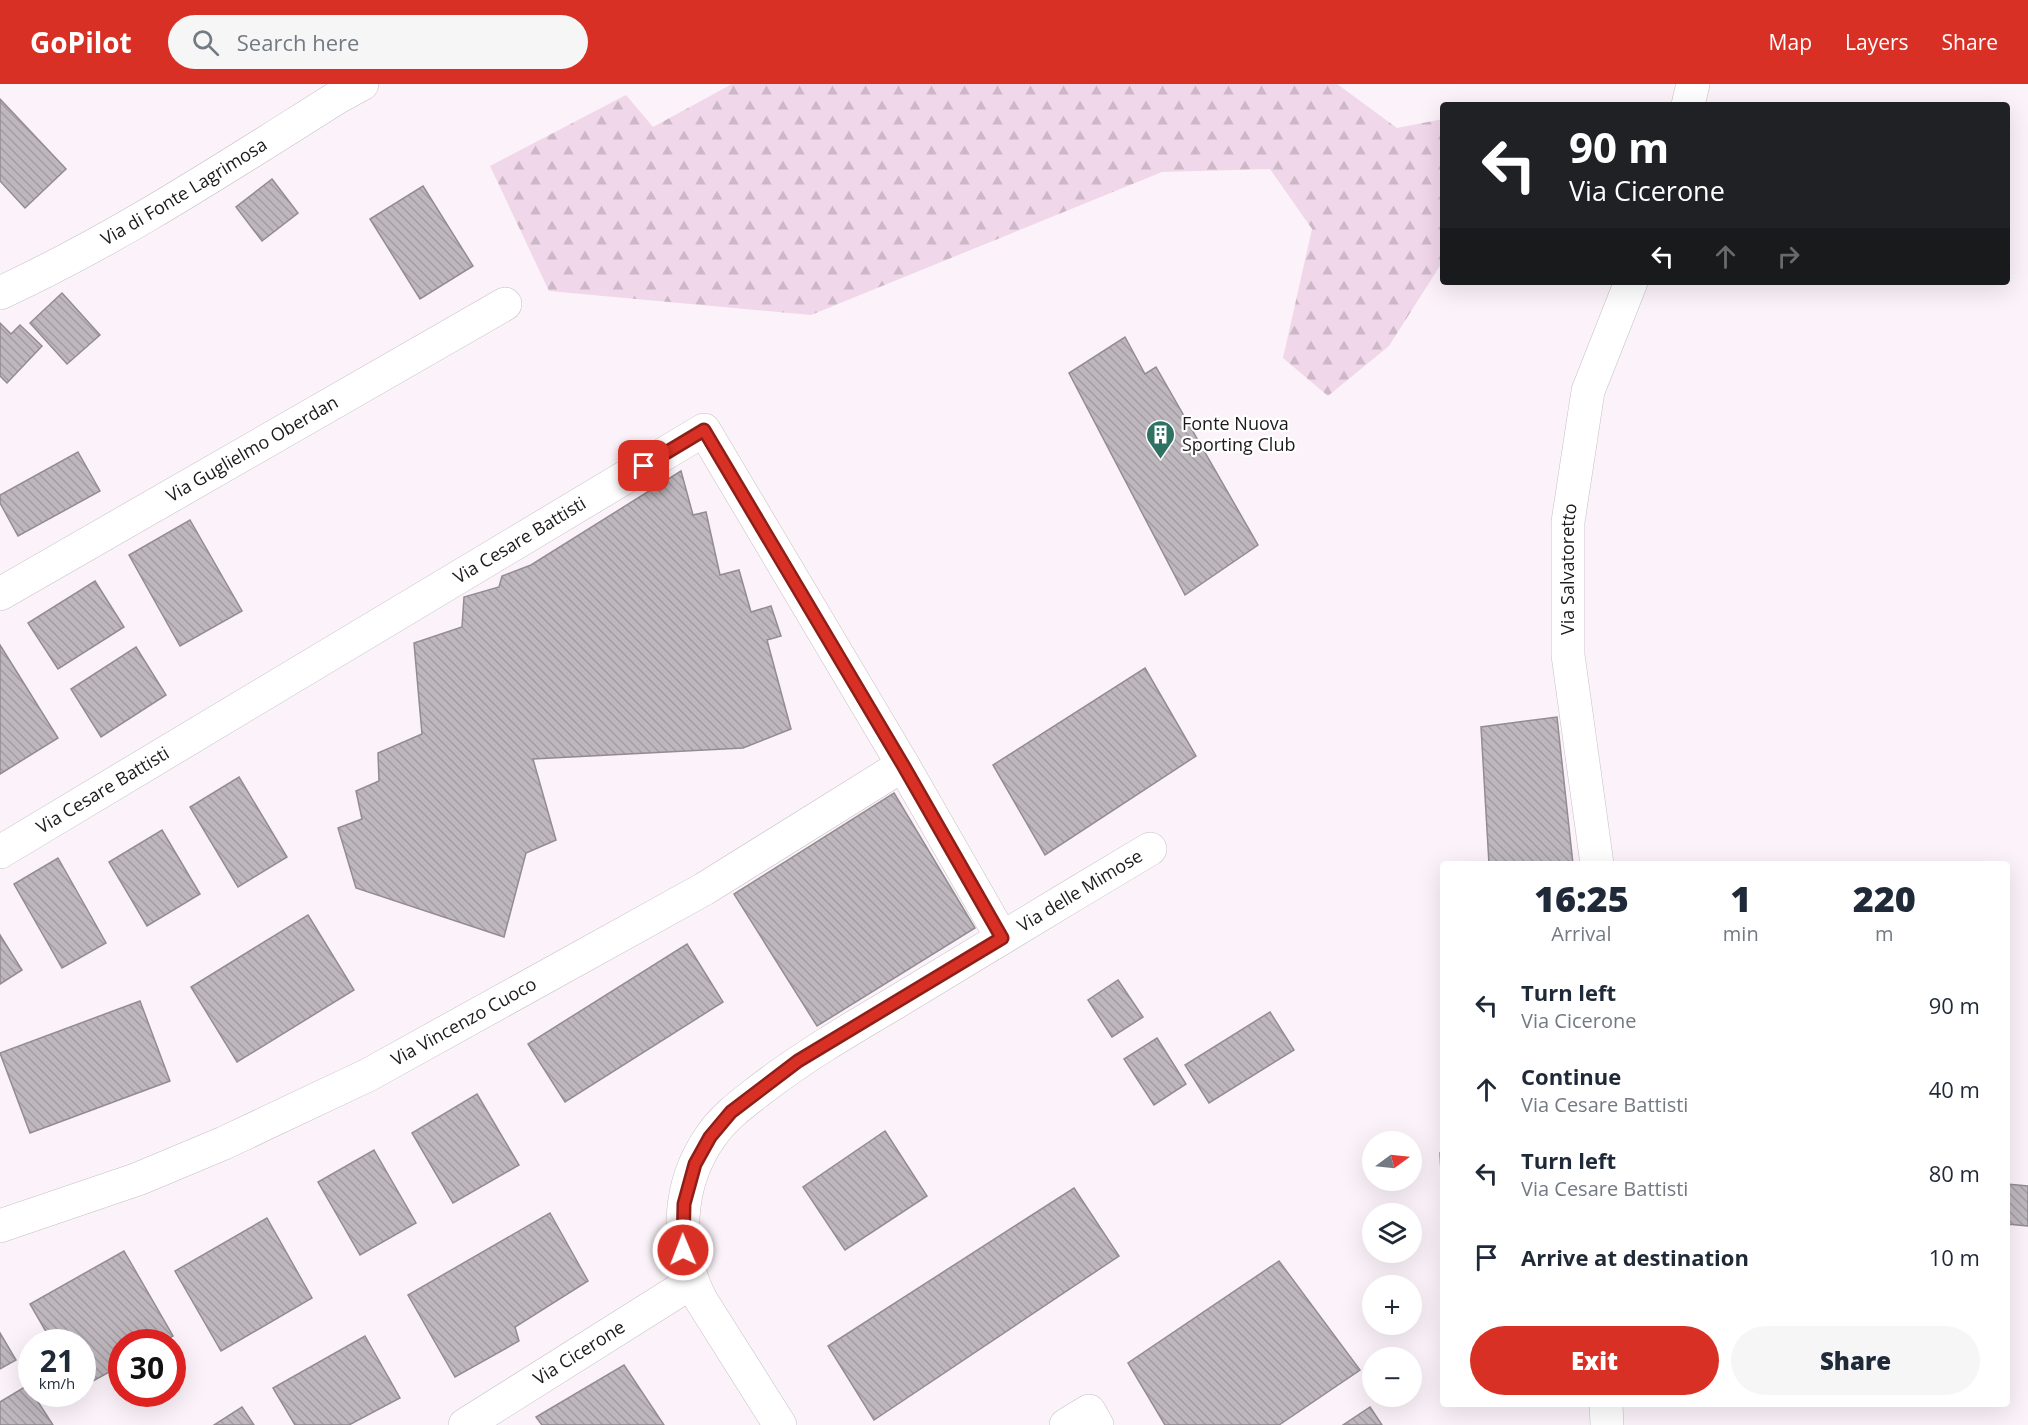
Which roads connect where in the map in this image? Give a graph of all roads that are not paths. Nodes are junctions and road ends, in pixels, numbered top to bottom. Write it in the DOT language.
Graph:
graph roads {
  1 [pos="362,84"];
  2 [pos="1693,84"];
  3 [pos="1689,102"];
  4 [pos="1630,285"];
  5 [pos="0,293"];
  6 [pos="505,304"];
  7 [pos="0,594"];
  8 [pos="903,765"];
  9 [pos="1150,849"];
  10 [pos="0,852"];
  11 [pos="1597,861"];
  12 [pos="1002,938"];
  13 [pos="0,1226"];
  14 [pos="692,1282"];
  15 [pos="1606,1407"];
  16 [pos="465,1425"];
  17 [pos="780,1425"];
  18 [pos="1066,1425"];
  19 [pos="1097,1425"];
  20 [pos="1607,1425"];
  1 -- 5 [label="street, Via di Fonte Lagrimosa"];
  2 -- 3 [label="street"];
  4 -- 11 [label="street, Via Salvatoretto"];
  6 -- 7 [label="street, Via Guglielmo Oberdan"];
  8 -- 10 [label="street, Via Cesare Battisti"];
  8 -- 12 [label="street"];
  8 -- 13 [label="street, Via Vincenzo Cuoco"];
  9 -- 12 [label="street, Via delle Mimose"];
  12 -- 14 [label="street, Via delle Mimose"];
  14 -- 16 [label="street, Via Cicerone"];
  14 -- 17 [label="street, Via delle Mimose"];
  15 -- 20 [label="street"];
  18 -- 19 [label="street"];
}
